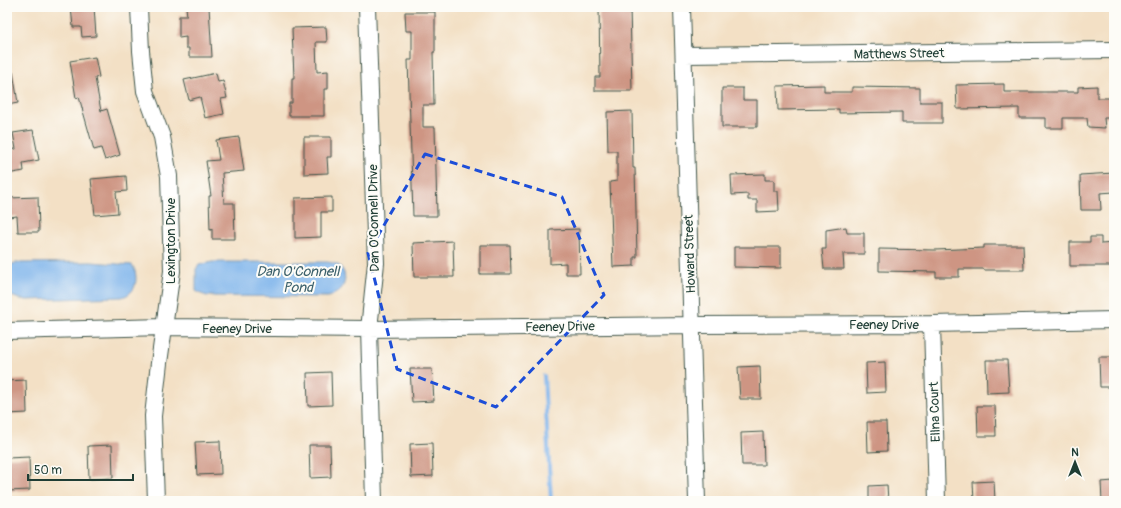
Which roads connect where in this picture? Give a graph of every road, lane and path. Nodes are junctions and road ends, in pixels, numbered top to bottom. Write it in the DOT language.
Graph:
graph roads {
  1 [pos="139,7"];
  2 [pos="367,7"];
  3 [pos="682,7"];
  4 [pos="1114,50"];
  5 [pos="684,55"];
  6 [pos="1114,320"];
  7 [pos="932,324"];
  8 [pos="691,325"];
  9 [pos="164,327"];
  10 [pos="369,329"];
  11 [pos="7,331"];
  12 [pos="156,501"];
  13 [pos="374,501"];
  14 [pos="697,501"];
  15 [pos="937,501"];
  1 -- 9 [label="street, Lexington Drive"];
  2 -- 10 [label="street, Dan O'Connell Drive"];
  3 -- 5 [label="street, Howard Street"];
  4 -- 5 [label="street, Matthews Street"];
  5 -- 8 [label="street, Howard Street"];
  6 -- 7 [label="street, Feeney Drive"];
  7 -- 8 [label="street, Feeney Drive"];
  7 -- 15 [label="street, Ellna Court"];
  8 -- 10 [label="street, Feeney Drive"];
  8 -- 14 [label="street, Howard Street"];
  9 -- 10 [label="street, Feeney Drive"];
  9 -- 11 [label="street, Feeney Drive"];
  9 -- 12 [label="street, Lexington Drive"];
  10 -- 13 [label="street, Dan O'Connell Drive"];
}
